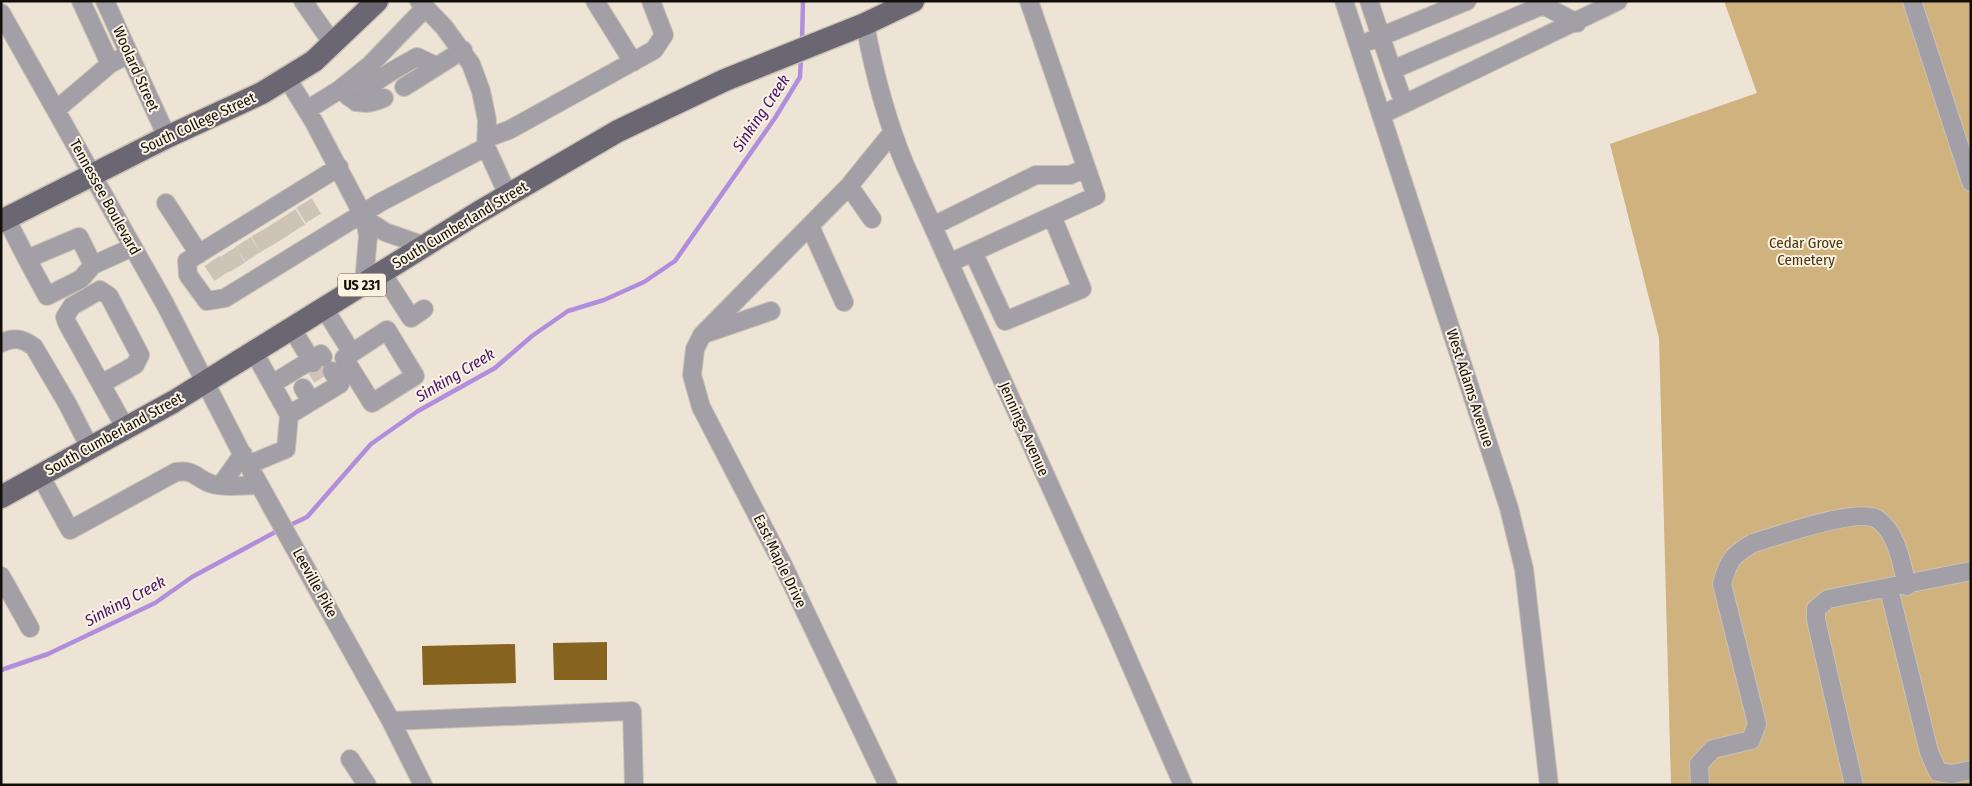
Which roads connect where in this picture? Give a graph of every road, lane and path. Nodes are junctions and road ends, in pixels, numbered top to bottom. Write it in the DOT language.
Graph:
graph roads {
  1 [pos="81,1"];
  2 [pos="105,1"];
  3 [pos="303,1"];
  4 [pos="377,1"];
  5 [pos="595,1"];
  6 [pos="651,1"];
  7 [pos="1029,1"];
  8 [pos="1344,1"];
  9 [pos="1369,1"];
  10 [pos="1467,1"];
  11 [pos="1618,1"];
  12 [pos="1912,1"];
  13 [pos="914,2"];
  14 [pos="1545,3"];
  15 [pos="422,4"];
  16 [pos="1,13"];
  17 [pos="1577,23"];
  18 [pos="865,24"];
  19 [pos="1381,36"];
  20 [pos="333,44"];
  21 [pos="1358,45"];
  22 [pos="463,50"];
  23 [pos="129,54"];
  24 [pos="633,62"];
  25 [pos="110,64"];
  26 [pos="436,66"];
  27 [pos="1392,70"];
  28 [pos="287,78"];
  29 [pos="404,87"];
  30 [pos="339,90"];
  31 [pos="384,98"];
  32 [pos="356,102"];
  33 [pos="1404,104"];
  34 [pos="56,110"];
  35 [pos="307,110"];
  36 [pos="1381,116"];
  37 [pos="892,133"];
  38 [pos="166,137"];
  39 [pos="487,143"];
  40 [pos="339,166"];
  41 [pos="1086,168"];
  42 [pos="92,175"];
  43 [pos="1970,177"];
  44 [pos="849,186"];
  45 [pos="508,195"];
  46 [pos="166,203"];
  47 [pos="363,216"];
  48 [pos="1052,216"];
  49 [pos="3,219"];
  50 [pos="872,219"];
  51 [pos="810,226"];
  52 [pos="932,226"];
  53 [pos="133,246"];
  54 [pos="425,246"];
  55 [pos="973,252"];
  56 [pos="206,255"];
  57 [pos="27,259"];
  58 [pos="949,263"];
  59 [pos="93,266"];
  60 [pos="373,278"];
  61 [pos="844,302"];
  62 [pos="324,308"];
  63 [pos="424,309"];
  64 [pos="771,312"];
  65 [pos="292,329"];
  66 [pos="702,335"];
  67 [pos="1,344"];
  68 [pos="254,352"];
  69 [pos="352,353"];
  70 [pos="322,370"];
  71 [pos="206,383"];
  72 [pos="301,383"];
  73 [pos="101,384"];
  74 [pos="272,384"];
  75 [pos="289,415"];
  76 [pos="126,428"];
  77 [pos="90,448"];
  78 [pos="245,460"];
  79 [pos="40,476"];
  80 [pos="221,485"];
  81 [pos="259,485"];
  82 [pos="1,497"];
  83 [pos="1,576"];
  84 [pos="1970,576"];
  85 [pos="1907,586"];
  86 [pos="1889,589"];
  87 [pos="30,628"];
  88 [pos="391,721"];
  89 [pos="350,759"];
  90 [pos="1971,770"];
  91 [pos="367,785"];
  92 [pos="423,785"];
  93 [pos="634,785"];
  94 [pos="888,785"];
  95 [pos="1183,785"];
  96 [pos="1549,785"];
  97 [pos="1700,785"];
  98 [pos="1854,785"];
  1 -- 25 [label="street"];
  2 -- 23 [label="street, Woolard Street"];
  3 -- 20 [label="street"];
  4 -- 20 [label="main road, South College Street"];
  5 -- 24 [label="street"];
  6 -- 24 [label="street"];
  7 -- 41 [label="street"];
  8 -- 21 [label="street, West Adams Avenue"];
  9 -- 19 [label="street"];
  10 -- 19 [label="street"];
  11 -- 17 [label="street"];
  12 -- 43 [label="street"];
  13 -- 18 [label="main road, South Cumberland Street / US 231"];
  14 -- 17 [label="street"];
  14 -- 27 [label="street"];
  15 -- 22 [label="street"];
  15 -- 30 [label="street"];
  16 -- 34 [label="street, Tennessee Boulevard"];
  17 -- 33 [label="street"];
  18 -- 37 [label="street, Jennings Avenue"];
  18 -- 45 [label="main road, South Cumberland Street / US 231"];
  19 -- 21 [label="street"];
  19 -- 27 [label="street"];
  20 -- 28 [label="main road, South College Street"];
  21 -- 36 [label="street, West Adams Avenue"];
  22 -- 26 [label="street"];
  22 -- 39 [label="street"];
  23 -- 25 [label="street"];
  23 -- 38 [label="street, Woolard Street"];
  24 -- 39 [label="street"];
  25 -- 34 [label="street"];
  26 -- 29 [label="street"];
  26 -- 32 [label="street"];
  27 -- 33 [label="street"];
  28 -- 35 [label="street"];
  28 -- 38 [label="main road, South College Street"];
  30 -- 32 [label="street"];
  30 -- 35 [label="street"];
  31 -- 32 [label="street"];
  33 -- 36 [label="street"];
  34 -- 42 [label="street, Tennessee Boulevard"];
  35 -- 40 [label="street"];
  36 -- 96 [label="street, West Adams Avenue"];
  37 -- 44 [label="street"];
  37 -- 52 [label="street, Jennings Avenue"];
  38 -- 42 [label="main road, South College Street"];
  39 -- 45 [label="street"];
  39 -- 47 [label="street"];
  40 -- 47 [label="street"];
  40 -- 56 [label="street"];
  41 -- 48 [label="street"];
  41 -- 52 [label="street"];
  42 -- 49 [label="main road, South College Street"];
  42 -- 53 [label="street, Tennessee Boulevard"];
  44 -- 50 [label="street"];
  44 -- 51 [label="street"];
  45 -- 54 [label="main road, South Cumberland Street / US 231"];
  46 -- 56 [label="street"];
  47 -- 54 [label="street"];
  47 -- 56 [label="street"];
  47 -- 60 [label="street"];
  48 -- 55 [label="street"];
  48 -- 55 [label="street"];
  49 -- 57 [label="street"];
  51 -- 61 [label="street"];
  51 -- 66 [label="street"];
  52 -- 58 [label="street, Jennings Avenue"];
  53 -- 59 [label="street"];
  53 -- 71 [label="street, Tennessee Boulevard"];
  54 -- 60 [label="main road, South Cumberland Street / US 231"];
  55 -- 58 [label="street"];
  57 -- 59 [label="street"];
  57 -- 59 [label="street"];
  58 -- 95 [label="street, Jennings Avenue"];
  60 -- 62 [label="main road, South Cumberland Street / US 231"];
  60 -- 63 [label="street"];
  62 -- 65 [label="main road, South Cumberland Street / US 231"];
  62 -- 69 [label="street"];
  64 -- 66 [label="street"];
  65 -- 68 [label="main road, South Cumberland Street / US 231"];
  65 -- 70 [label="street"];
  66 -- 94 [label="street, East Maple Drive"];
  67 -- 77 [label="street"];
  68 -- 71 [label="main road, South Cumberland Street / US 231"];
  68 -- 74 [label="street"];
  70 -- 72 [label="street"];
  70 -- 72 [label="street"];
  71 -- 76 [label="main road, South Cumberland Street / US 231"];
  71 -- 78 [label="street, Leeville Pike"];
  72 -- 74 [label="street"];
  72 -- 75 [label="street"];
  73 -- 73 [label="street"];
  73 -- 76 [label="street"];
  74 -- 75 [label="street"];
  75 -- 78 [label="street"];
  76 -- 77 [label="main road, South Cumberland Street / US 231"];
  77 -- 79 [label="main road, South Cumberland Street / US 231"];
  78 -- 80 [label="street"];
  78 -- 81 [label="street, Leeville Pike"];
  79 -- 80 [label="street"];
  79 -- 82 [label="main road, South Cumberland Street / US 231"];
  80 -- 81 [label="street"];
  81 -- 88 [label="street, Leeville Pike"];
  83 -- 87 [label="street"];
  84 -- 85 [label="street"];
  85 -- 86 [label="street"];
  85 -- 97 [label="street"];
  86 -- 90 [label="street"];
  86 -- 98 [label="street"];
  88 -- 92 [label="street, Leeville Pike"];
  88 -- 93 [label="street"];
  89 -- 91 [label="street"];
}
